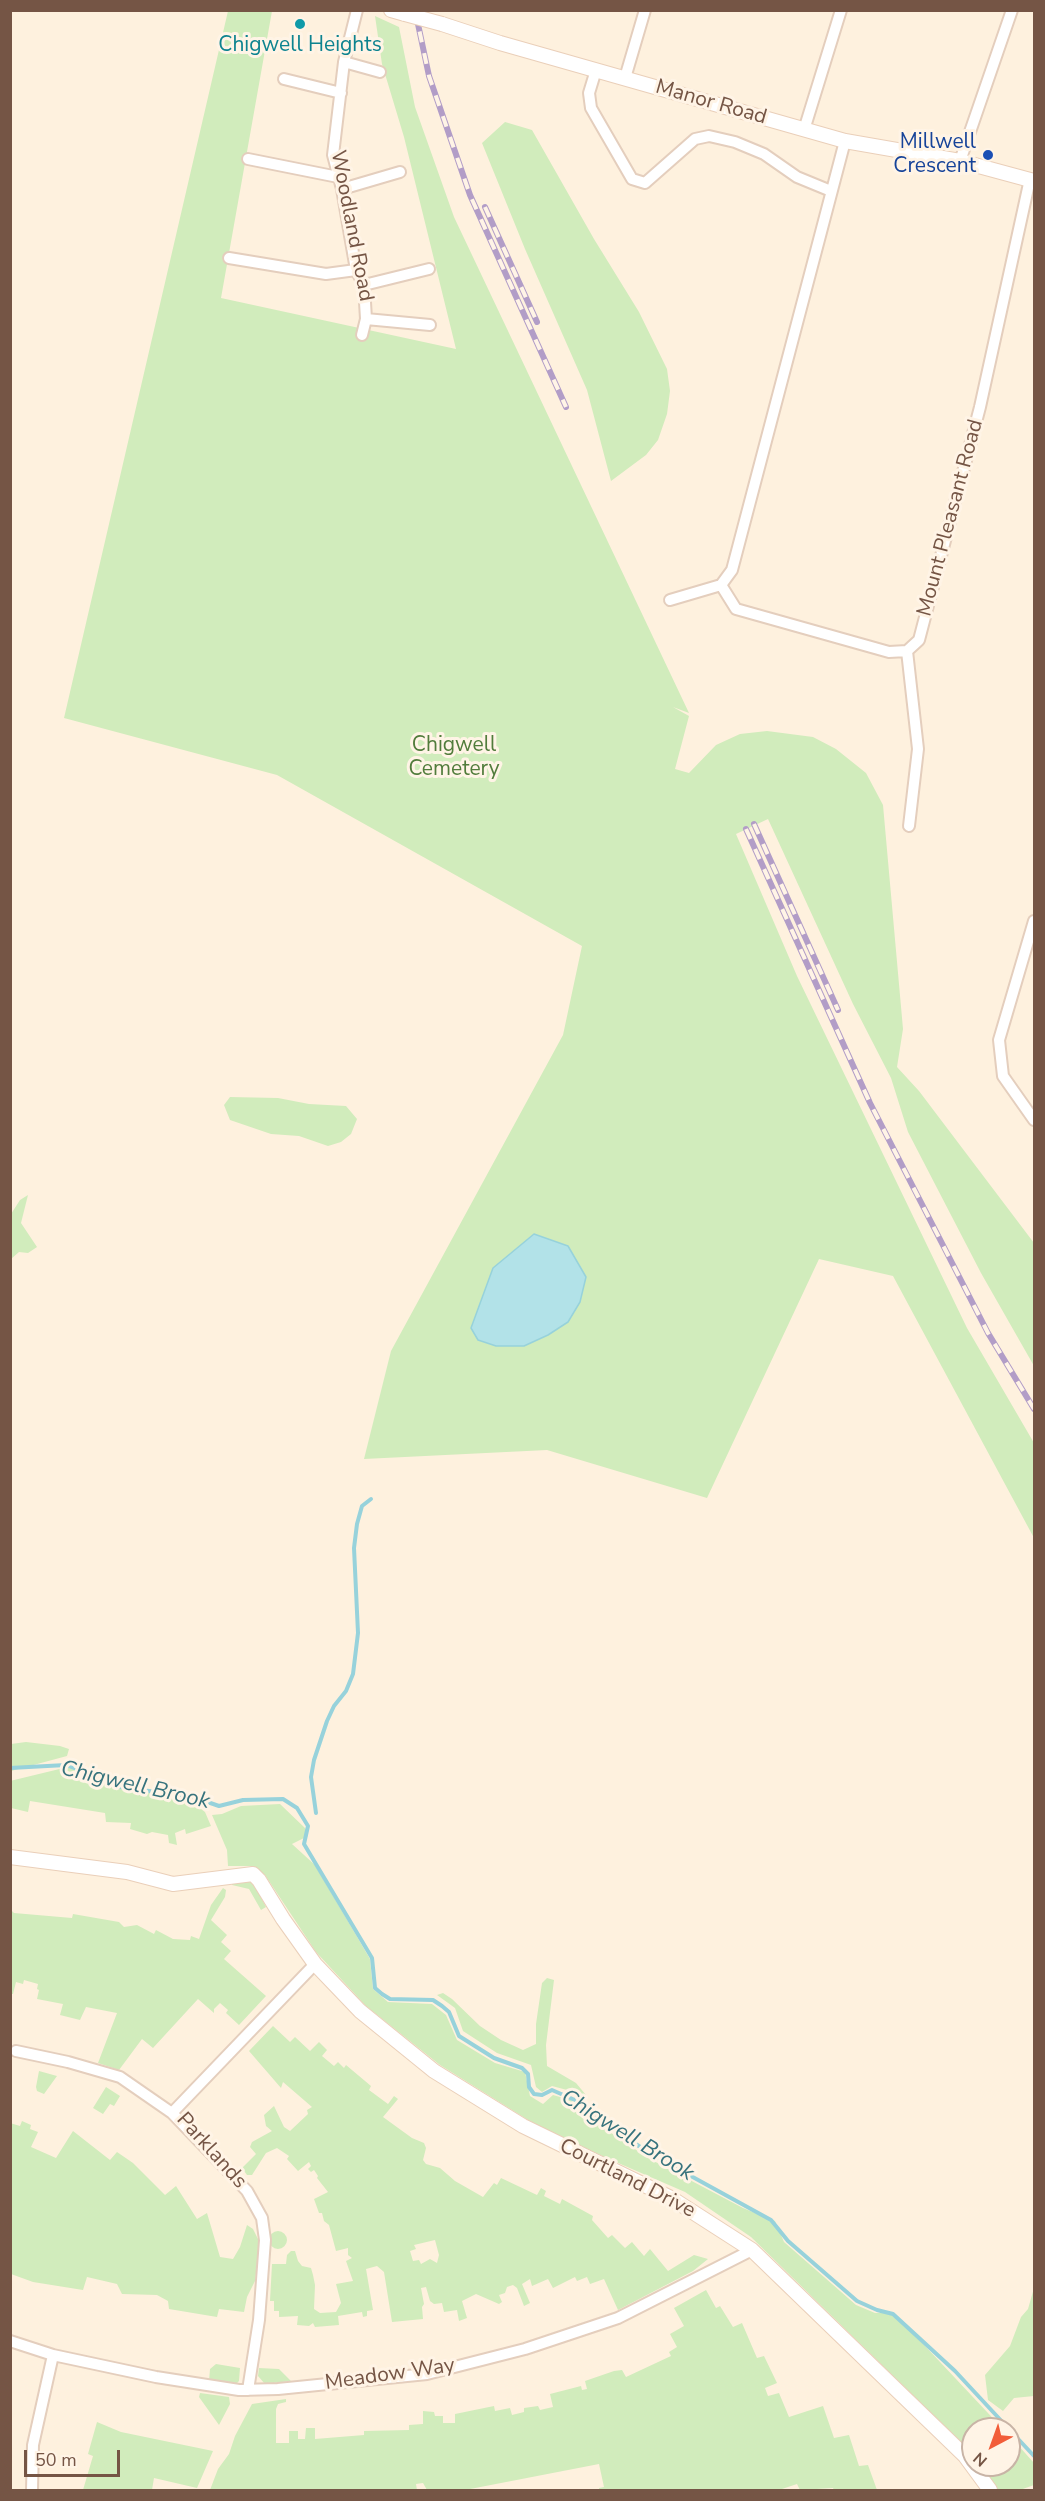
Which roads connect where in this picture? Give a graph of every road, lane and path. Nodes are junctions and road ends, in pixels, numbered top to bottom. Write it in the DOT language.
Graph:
graph roads {
  1 [pos="357,10"];
  2 [pos="645,10"];
  3 [pos="842,10"];
  4 [pos="1012,10"];
  5 [pos="398,12"];
  6 [pos="344,62"];
  7 [pos="596,70"];
  8 [pos="380,72"];
  9 [pos="625,78"];
  10 [pos="284,79"];
  11 [pos="340,93"];
  12 [pos="804,130"];
  13 [pos="845,141"];
  14 [pos="248,159"];
  15 [pos="960,161"];
  16 [pos="400,172"];
  17 [pos="338,177"];
  18 [pos="1032,180"];
  19 [pos="342,189"];
  20 [pos="831,191"];
  21 [pos="229,258"];
  22 [pos="429,269"];
  23 [pos="356,270"];
  24 [pos="364,285"];
  25 [pos="366,319"];
  26 [pos="430,325"];
  27 [pos="362,335"];
  28 [pos="721,585"];
  29 [pos="670,600"];
  30 [pos="907,651"];
  31 [pos="909,826"];
  32 [pos="1035,921"];
  33 [pos="1035,1120"];
  34 [pos="10,1857"];
  35 [pos="315,1964"];
  36 [pos="16,2051"];
  37 [pos="172,2113"];
  38 [pos="752,2250"];
  39 [pos="10,2341"];
  40 [pos="53,2355"];
  41 [pos="248,2390"];
  42 [pos="32,2490"];
  43 [pos="990,2490"];
  1 -- 6 [label="street, Woodland Road"];
  2 -- 9 [label="street"];
  3 -- 12 [label="street"];
  4 -- 15 [label="street"];
  5 -- 7 [label="street, Manor Road, bridge"];
  6 -- 8 [label="street"];
  6 -- 11 [label="street, Woodland Road"];
  7 -- 9 [label="street, Manor Road"];
  7 -- 20 [label="street"];
  9 -- 12 [label="street, Manor Road"];
  10 -- 11 [label="street"];
  11 -- 17 [label="street, Woodland Road"];
  12 -- 13 [label="street, Manor Road"];
  13 -- 15 [label="street, Manor Road"];
  13 -- 20 [label="street"];
  14 -- 17 [label="street"];
  15 -- 18 [label="street, Manor Road"];
  16 -- 19 [label="street"];
  17 -- 19 [label="street, Woodland Road"];
  18 -- 30 [label="street, Mount Pleasant Road"];
  19 -- 23 [label="street, Woodland Road"];
  20 -- 28 [label="street"];
  21 -- 23 [label="street"];
  22 -- 24 [label="street"];
  23 -- 24 [label="street, Woodland Road"];
  24 -- 25 [label="street, Woodland Road"];
  25 -- 26 [label="street"];
  25 -- 27 [label="street, Woodland Road"];
  28 -- 29 [label="street"];
  28 -- 30 [label="street"];
  30 -- 31 [label="street"];
  32 -- 33 [label="street"];
  34 -- 35 [label="street, Courtland Drive"];
  35 -- 37 [label="street, Parklands"];
  35 -- 38 [label="street, Courtland Drive"];
  36 -- 37 [label="street"];
  37 -- 41 [label="street, Parklands"];
  38 -- 41 [label="street, Meadow Way"];
  38 -- 43 [label="street, Courtland Drive"];
  39 -- 40 [label="street, Meadow Way"];
  40 -- 41 [label="street, Meadow Way"];
  40 -- 42 [label="street"];
}
